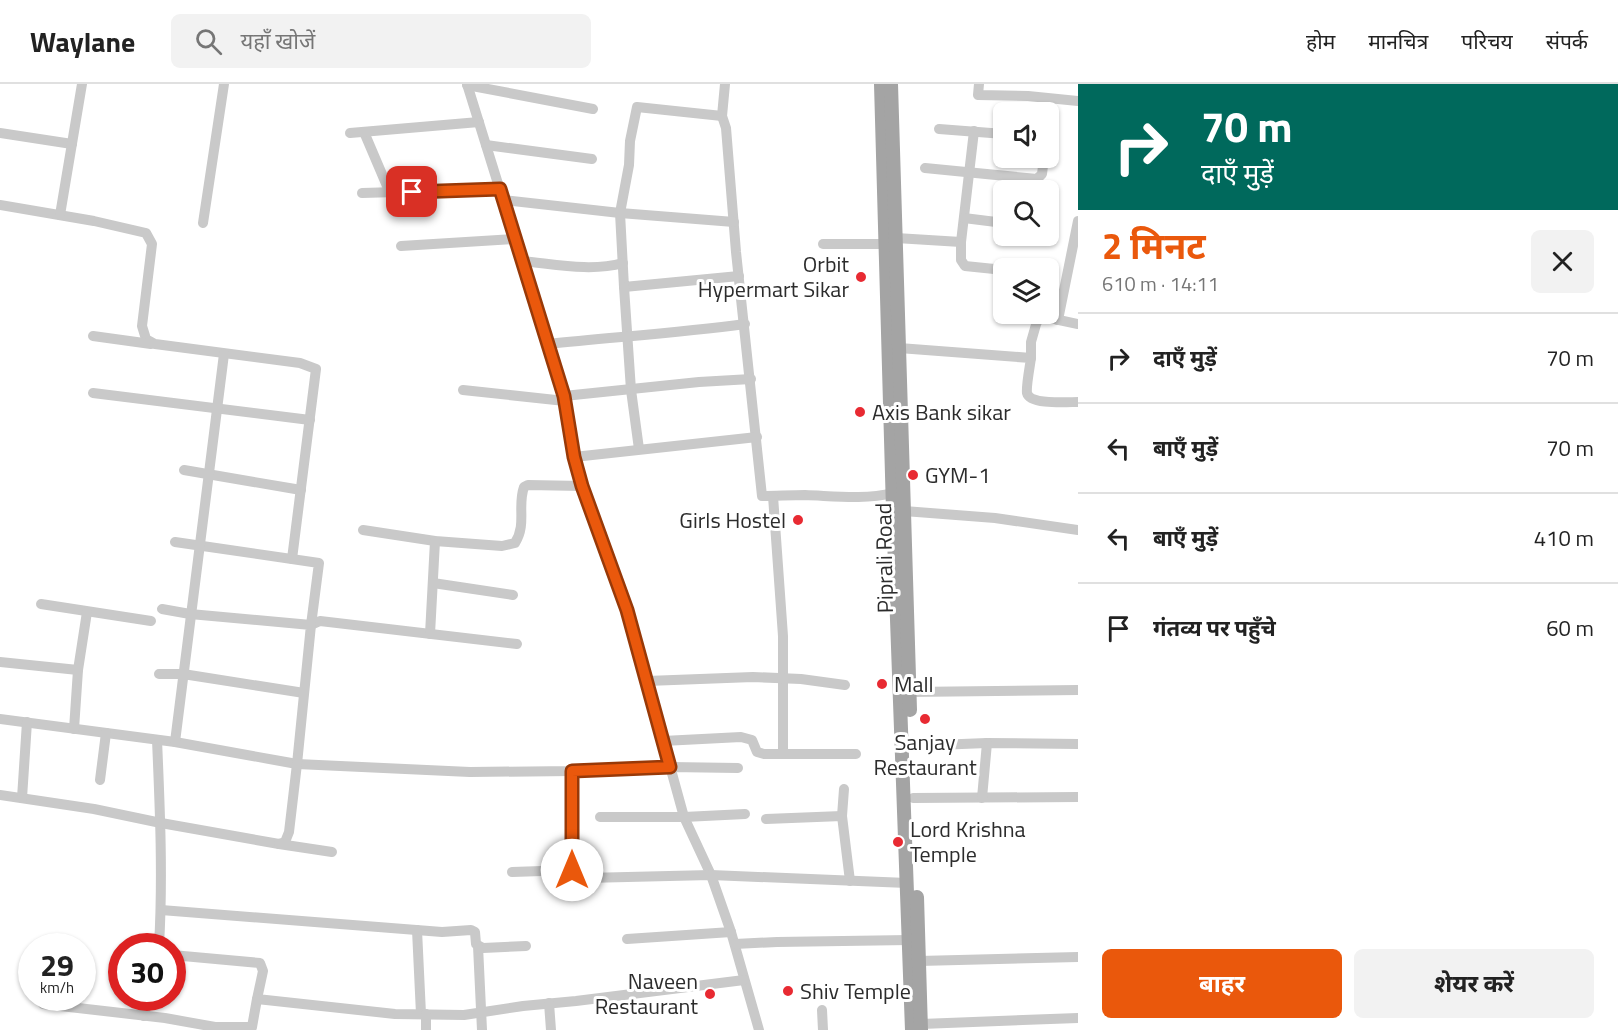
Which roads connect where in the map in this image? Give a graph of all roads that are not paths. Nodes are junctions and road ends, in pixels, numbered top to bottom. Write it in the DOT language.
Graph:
graph roads {
  1 [pos="82,84"];
  2 [pos="224,84"];
  3 [pos="467,84"];
  4 [pos="725,84"];
  5 [pos="881,84"];
  6 [pos="891,84"];
  7 [pos="979,84"];
  8 [pos="1078,101"];
  9 [pos="593,109"];
  10 [pos="722,116"];
  11 [pos="479,122"];
  12 [pos="939,129"];
  13 [pos="974,130"];
  14 [pos="364,132"];
  15 [pos="0,133"];
  16 [pos="350,133"];
  17 [pos="993,133"];
  18 [pos="72,144"];
  19 [pos="486,145"];
  20 [pos="592,159"];
  21 [pos="925,168"];
  22 [pos="1043,168"];
  23 [pos="970,173"];
  24 [pos="362,193"];
  25 [pos="390,193"];
  26 [pos="501,195"];
  27 [pos="0,205"];
  28 [pos="620,213"];
  29 [pos="60,215"];
  30 [pos="964,218"];
  31 [pos="1078,221"];
  32 [pos="734,222"];
  33 [pos="993,222"];
  34 [pos="202,223"];
  35 [pos="515,239"];
  36 [pos="890,241"];
  37 [pos="961,242"];
  38 [pos="822,244"];
  39 [pos="401,246"];
  40 [pos="522,261"];
  41 [pos="623,263"];
  42 [pos="1073,266"];
  43 [pos="993,269"];
  44 [pos="739,276"];
  45 [pos="624,287"];
  46 [pos="1059,316"];
  47 [pos="1059,320"];
  48 [pos="745,324"];
  49 [pos="1036,324"];
  50 [pos="1078,324"];
  51 [pos="627,335"];
  52 [pos="93,336"];
  53 [pos="154,344"];
  54 [pos="548,344"];
  55 [pos="899,348"];
  56 [pos="225,354"];
  57 [pos="1031,358"];
  58 [pos="751,379"];
  59 [pos="463,390"];
  60 [pos="631,390"];
  61 [pos="93,393"];
  62 [pos="565,398"];
  63 [pos="1078,402"];
  64 [pos="218,409"];
  65 [pos="310,420"];
  66 [pos="757,437"];
  67 [pos="639,449"];
  68 [pos="574,457"];
  69 [pos="184,470"];
  70 [pos="208,476"];
  71 [pos="582,486"];
  72 [pos="301,490"];
  73 [pos="893,493"];
  74 [pos="773,496"];
  75 [pos="904,511"];
  76 [pos="363,530"];
  77 [pos="1078,530"];
  78 [pos="435,541"];
  79 [pos="175,542"];
  80 [pos="200,546"];
  81 [pos="292,559"];
  82 [pos="433,583"];
  83 [pos="513,595"];
  84 [pos="41,604"];
  85 [pos="162,609"];
  86 [pos="87,612"];
  87 [pos="190,614"];
  88 [pos="151,621"];
  89 [pos="311,625"];
  90 [pos="430,634"];
  91 [pos="517,644"];
  92 [pos="0,662"];
  93 [pos="78,670"];
  94 [pos="159,674"];
  95 [pos="183,674"];
  96 [pos="784,678"];
  97 [pos="647,681"];
  98 [pos="845,684"];
  99 [pos="1078,690"];
  100 [pos="909,692"];
  101 [pos="304,693"];
  102 [pos="0,719"];
  103 [pos="27,722"];
  104 [pos="74,729"];
  105 [pos="106,733"];
  106 [pos="157,740"];
  107 [pos="663,741"];
  108 [pos="175,742"];
  109 [pos="987,743"];
  110 [pos="1078,744"];
  111 [pos="911,746"];
  112 [pos="783,753"];
  113 [pos="856,754"];
  114 [pos="297,764"];
  115 [pos="670,767"];
  116 [pos="738,768"];
  117 [pos="572,771"];
  118 [pos="99,780"];
  119 [pos="844,789"];
  120 [pos="0,795"];
  121 [pos="1078,797"];
  122 [pos="22,798"];
  123 [pos="913,798"];
  124 [pos="982,798"];
  125 [pos="745,814"];
  126 [pos="842,816"];
  127 [pos="600,817"];
  128 [pos="684,817"];
  129 [pos="766,819"];
  130 [pos="160,824"];
  131 [pos="279,844"];
  132 [pos="332,852"];
  133 [pos="572,870"];
  134 [pos="512,872"];
  135 [pos="711,875"];
  136 [pos="850,881"];
  137 [pos="907,883"];
  138 [pos="161,910"];
  139 [pos="417,930"];
  140 [pos="731,932"];
  141 [pos="160,933"];
  142 [pos="627,939"];
  143 [pos="909,940"];
  144 [pos="735,944"];
  145 [pos="478,946"];
  146 [pos="526,946"];
  147 [pos="186,956"];
  148 [pos="1078,957"];
  149 [pos="919,961"];
  150 [pos="744,980"];
  151 [pos="257,999"];
  152 [pos="549,1003"];
  153 [pos="96,1010"];
  154 [pos="822,1010"];
  155 [pos="145,1011"];
  156 [pos="482,1012"];
  157 [pos="423,1014"];
  158 [pos="144,1016"];
  159 [pos="1078,1018"];
  160 [pos="214,1028"];
  161 [pos="918,1028"];
  162 [pos="426,1030"];
  163 [pos="482,1030"];
  164 [pos="551,1030"];
  165 [pos="759,1030"];
  166 [pos="823,1030"];
  1 -- 18 [label="street"];
  2 -- 34 [label="street"];
  3 -- 9 [label="street"];
  3 -- 11 [label="street"];
  4 -- 10 [label="street"];
  5 -- 36 [label="main road"];
  6 -- 36 [label="main road, Piprali Road"];
  7 -- 8 [label="street"];
  10 -- 28 [label="street"];
  10 -- 32 [label="street"];
  11 -- 14 [label="street"];
  11 -- 19 [label="street"];
  12 -- 13 [label="street"];
  13 -- 17 [label="street"];
  13 -- 23 [label="street"];
  14 -- 16 [label="street"];
  14 -- 25 [label="street"];
  15 -- 18 [label="street"];
  18 -- 29 [label="street"];
  19 -- 20 [label="street"];
  19 -- 26 [label="street"];
  21 -- 23 [label="street"];
  22 -- 23 [label="street"];
  23 -- 30 [label="street"];
  24 -- 25 [label="street"];
  25 -- 26 [label="street"];
  26 -- 28 [label="street"];
  26 -- 35 [label="street"];
  27 -- 29 [label="street"];
  28 -- 32 [label="street"];
  28 -- 41 [label="street"];
  29 -- 53 [label="street"];
  30 -- 33 [label="street"];
  30 -- 37 [label="street"];
  31 -- 42 [label="street"];
  32 -- 44 [label="street"];
  35 -- 39 [label="street"];
  35 -- 40 [label="street"];
  36 -- 37 [label="street"];
  36 -- 38 [label="street"];
  36 -- 55 [label="main road, Piprali Road"];
  36 -- 73 [label="main road"];
  37 -- 43 [label="street"];
  40 -- 41 [label="street"];
  40 -- 54 [label="street"];
  41 -- 45 [label="street"];
  42 -- 46 [label="street"];
  44 -- 45 [label="street"];
  44 -- 48 [label="street"];
  45 -- 51 [label="street"];
  47 -- 50 [label="street"];
  48 -- 51 [label="street"];
  48 -- 58 [label="street"];
  49 -- 57 [label="street"];
  51 -- 54 [label="street"];
  51 -- 60 [label="street"];
  52 -- 53 [label="street"];
  53 -- 56 [label="street"];
  54 -- 62 [label="street"];
  55 -- 57 [label="street"];
  55 -- 75 [label="main road, Piprali Road"];
  56 -- 64 [label="street"];
  56 -- 65 [label="street"];
  57 -- 63 [label="street"];
  58 -- 60 [label="street"];
  58 -- 66 [label="street"];
  59 -- 62 [label="street"];
  60 -- 62 [label="street"];
  60 -- 67 [label="street"];
  61 -- 64 [label="street"];
  62 -- 68 [label="street"];
  64 -- 65 [label="street"];
  64 -- 70 [label="street"];
  65 -- 72 [label="street"];
  66 -- 67 [label="street"];
  66 -- 74 [label="street"];
  67 -- 68 [label="street"];
  68 -- 71 [label="street"];
  69 -- 70 [label="street"];
  70 -- 72 [label="street"];
  70 -- 80 [label="street"];
  71 -- 78 [label="street"];
  71 -- 97 [label="street"];
  72 -- 81 [label="street"];
  73 -- 74 [label="street"];
  73 -- 137 [label="main road"];
  74 -- 96 [label="street"];
  75 -- 77 [label="street"];
  75 -- 100 [label="main road, Piprali Road"];
  76 -- 78 [label="street"];
  78 -- 82 [label="street"];
  79 -- 80 [label="street"];
  80 -- 81 [label="street"];
  80 -- 87 [label="street"];
  81 -- 89 [label="street"];
  82 -- 83 [label="street"];
  82 -- 90 [label="street"];
  84 -- 86 [label="street"];
  85 -- 87 [label="street"];
  86 -- 88 [label="street"];
  86 -- 93 [label="street"];
  87 -- 89 [label="street"];
  87 -- 95 [label="street"];
  89 -- 90 [label="street"];
  89 -- 101 [label="street"];
  90 -- 91 [label="street"];
  92 -- 93 [label="street"];
  93 -- 104 [label="street"];
  94 -- 95 [label="street"];
  95 -- 101 [label="street"];
  95 -- 108 [label="street"];
  96 -- 97 [label="street"];
  96 -- 98 [label="street"];
  96 -- 112 [label="street"];
  97 -- 107 [label="street"];
  99 -- 100 [label="street"];
  100 -- 111 [label="main road, Piprali Road"];
  101 -- 114 [label="street"];
  102 -- 103 [label="street"];
  103 -- 104 [label="street"];
  103 -- 122 [label="street"];
  104 -- 105 [label="street"];
  105 -- 106 [label="street"];
  105 -- 118 [label="street"];
  106 -- 108 [label="street"];
  106 -- 130 [label="street"];
  107 -- 112 [label="street"];
  107 -- 115 [label="street"];
  108 -- 114 [label="street"];
  109 -- 110 [label="street"];
  109 -- 111 [label="street"];
  109 -- 124 [label="street"];
  111 -- 123 [label="main road, Piprali Road"];
  112 -- 113 [label="street"];
  114 -- 117 [label="street"];
  114 -- 131 [label="street"];
  115 -- 116 [label="street"];
  115 -- 117 [label="street"];
  115 -- 128 [label="street"];
  117 -- 133 [label="street"];
  119 -- 126 [label="street"];
  120 -- 122 [label="street"];
  121 -- 124 [label="street"];
  122 -- 130 [label="street"];
  123 -- 124 [label="street"];
  123 -- 149 [label="main road, Piprali Road"];
  125 -- 128 [label="street"];
  126 -- 129 [label="street"];
  126 -- 136 [label="street"];
  127 -- 128 [label="street"];
  128 -- 135 [label="street"];
  130 -- 131 [label="street"];
  130 -- 138 [label="street"];
  131 -- 132 [label="street"];
  133 -- 134 [label="street"];
  133 -- 135 [label="street"];
  135 -- 136 [label="street"];
  135 -- 140 [label="street"];
  136 -- 137 [label="street"];
  137 -- 143 [label="main road"];
  138 -- 139 [label="street"];
  138 -- 141 [label="street"];
  139 -- 145 [label="street"];
  139 -- 157 [label="street"];
  140 -- 142 [label="street"];
  140 -- 144 [label="street"];
  143 -- 144 [label="street"];
  143 -- 161 [label="main road"];
  144 -- 150 [label="street"];
  145 -- 146 [label="street"];
  145 -- 156 [label="street"];
  147 -- 151 [label="street"];
  148 -- 149 [label="street"];
  149 -- 161 [label="main road, Piprali Road"];
  150 -- 152 [label="street"];
  150 -- 165 [label="street"];
  151 -- 157 [label="street"];
  151 -- 160 [label="street"];
  152 -- 156 [label="street"];
  152 -- 164 [label="street"];
  153 -- 158 [label="street"];
  154 -- 166 [label="street"];
  155 -- 158 [label="street"];
  156 -- 157 [label="street"];
  156 -- 163 [label="street"];
  157 -- 162 [label="street"];
  158 -- 160 [label="street"];
  159 -- 161 [label="street"];
}
